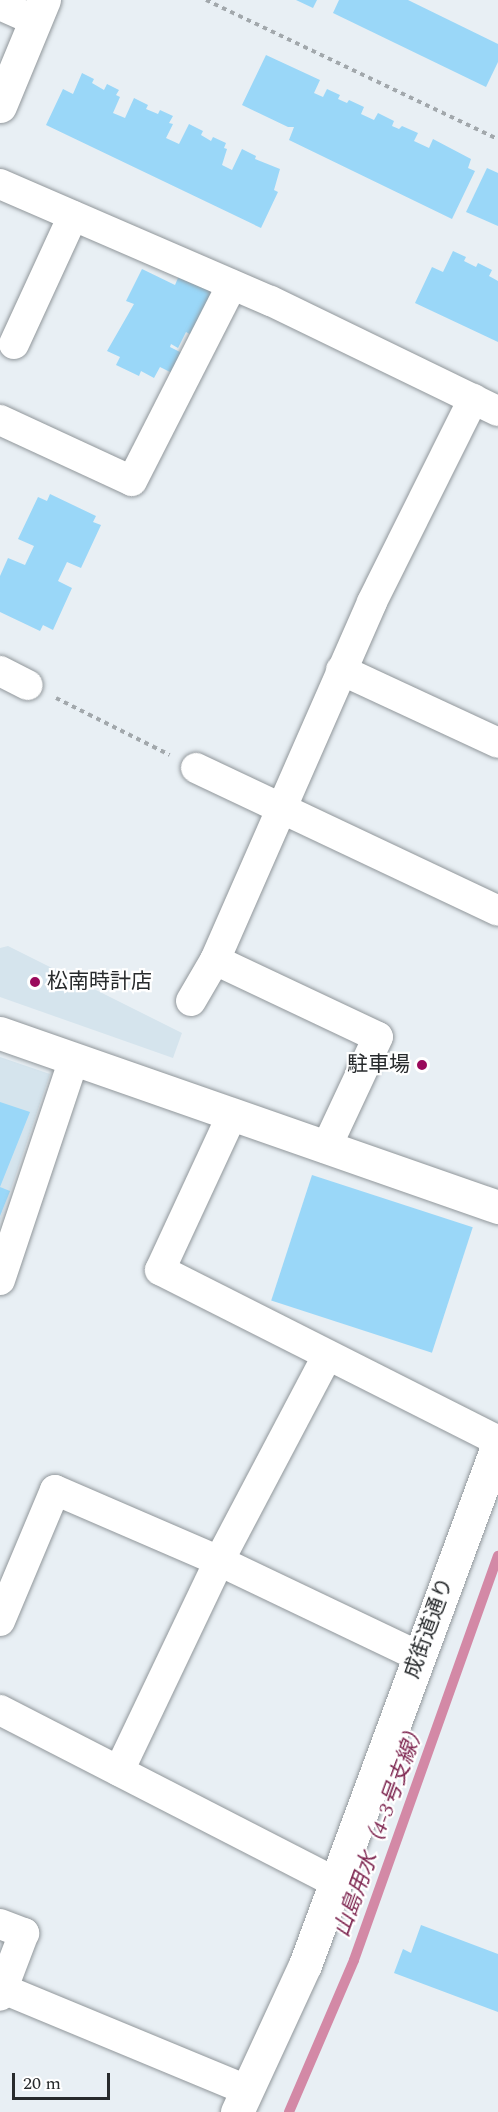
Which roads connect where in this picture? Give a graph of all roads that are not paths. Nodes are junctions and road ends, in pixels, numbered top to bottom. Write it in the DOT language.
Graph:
graph roads {
  1 [pos="0,5"];
  2 [pos="40,10"];
  3 [pos="0,106"];
  4 [pos="0,184"];
  5 [pos="73,216"];
  6 [pos="232,285"];
  7 [pos="14,345"];
  8 [pos="485,405"];
  9 [pos="0,420"];
  10 [pos="341,669"];
  11 [pos="0,671"];
  12 [pos="28,685"];
  13 [pos="498,742"];
  14 [pos="196,768"];
  15 [pos="283,809"];
  16 [pos="498,911"];
  17 [pos="215,960"];
  18 [pos="191,1001"];
  19 [pos="0,1033"];
  20 [pos="74,1059"];
  21 [pos="232,1115"];
  22 [pos="326,1148"];
  23 [pos="498,1207"];
  24 [pos="0,1280"];
  25 [pos="327,1356"];
  26 [pos="498,1443"];
  27 [pos="219,1561"];
  28 [pos="0,1621"];
  29 [pos="418,1656"];
  30 [pos="0,1710"];
  31 [pos="119,1771"];
  32 [pos="335,1882"];
  33 [pos="0,1924"];
  34 [pos="1,1993"];
  35 [pos="242,2101"];
  1 -- 2 [label="street"];
  2 -- 3 [label="street"];
  4 -- 5 [label="street"];
  5 -- 6 [label="street"];
  5 -- 7 [label="street"];
  6 -- 8 [label="street"];
  6 -- 9 [label="street"];
  8 -- 10 [label="street"];
  10 -- 13 [label="street"];
  10 -- 15 [label="street"];
  11 -- 12 [label="street"];
  14 -- 15 [label="street"];
  15 -- 16 [label="street"];
  15 -- 17 [label="street"];
  17 -- 18 [label="street"];
  17 -- 22 [label="street"];
  19 -- 20 [label="street"];
  20 -- 21 [label="street"];
  20 -- 24 [label="street"];
  21 -- 22 [label="street"];
  21 -- 25 [label="street"];
  22 -- 23 [label="street"];
  25 -- 26 [label="street"];
  25 -- 27 [label="street"];
  26 -- 29 [label="street, 成街道通り"];
  27 -- 28 [label="street"];
  27 -- 29 [label="street"];
  27 -- 31 [label="street"];
  29 -- 32 [label="street, 成街道通り"];
  30 -- 31 [label="street"];
  31 -- 32 [label="street"];
  32 -- 35 [label="street, 成街道通り"];
  33 -- 34 [label="street"];
  34 -- 35 [label="street"];
}
